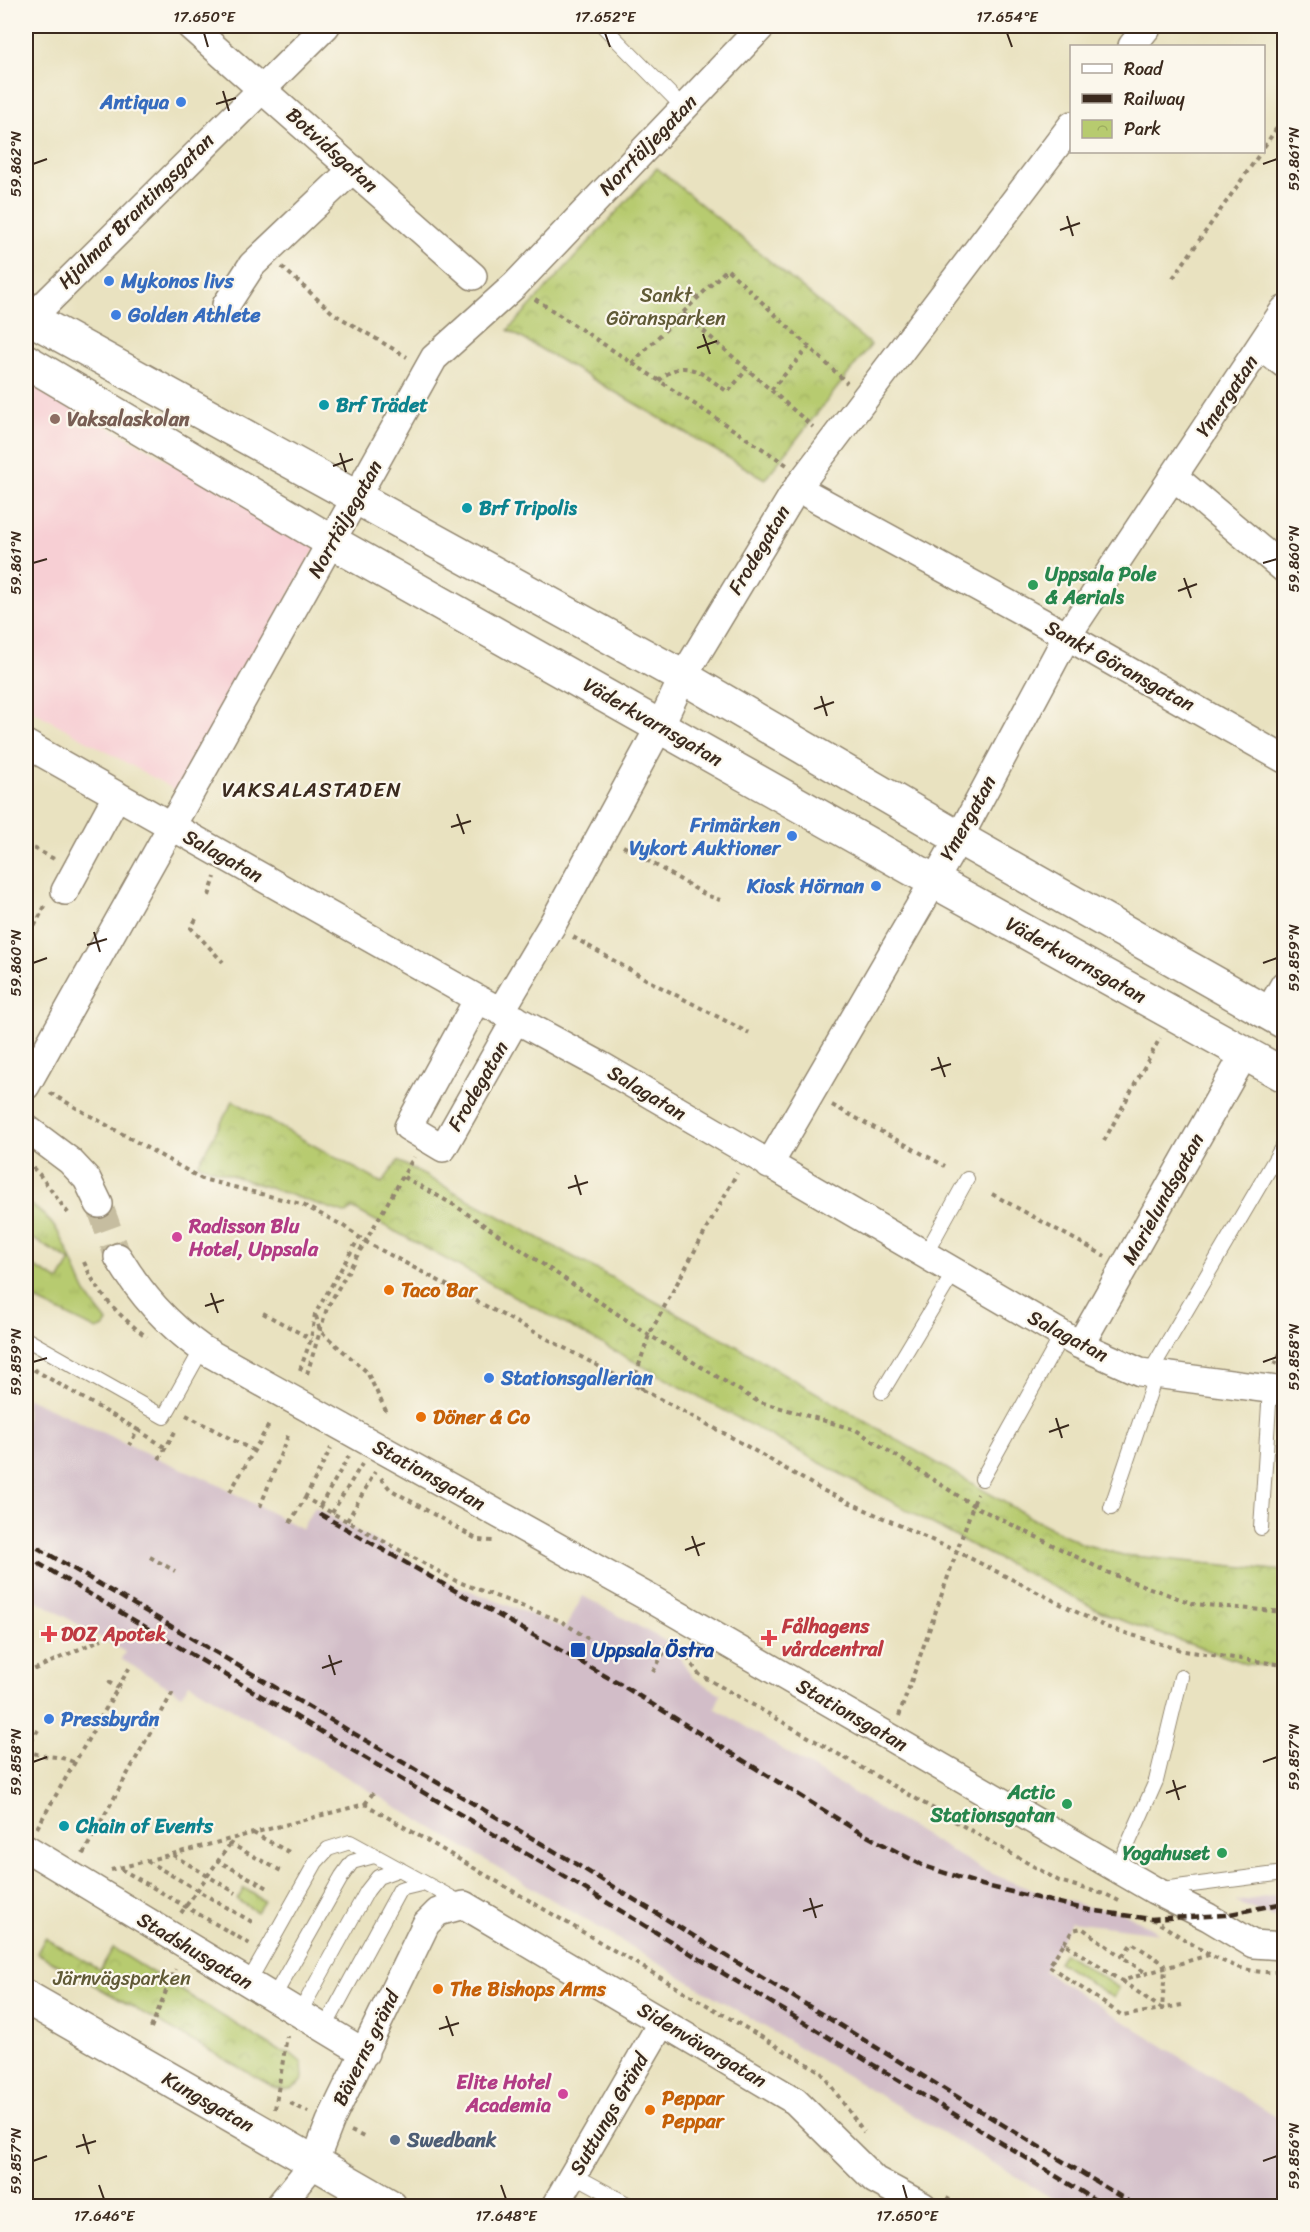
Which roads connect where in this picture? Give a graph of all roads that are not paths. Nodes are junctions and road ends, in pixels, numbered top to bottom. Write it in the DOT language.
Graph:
graph roads {
  1 [pos="190,26"];
  2 [pos="603,26"];
  3 [pos="762,26"];
  4 [pos="1148,26"];
  5 [pos="322,27"];
  6 [pos="1133,45"];
  7 [pos="262,87"];
  8 [pos="684,107"];
  9 [pos="1070,125"];
  10 [pos="353,169"];
  11 [pos="473,276"];
  12 [pos="226,305"];
  13 [pos="1284,310"];
  14 [pos="27,319"];
  15 [pos="1260,346"];
  16 [pos="26,361"];
  17 [pos="1284,364"];
  18 [pos="1173,476"];
  19 [pos="801,483"];
  20 [pos="357,497"];
  21 [pos="332,542"];
  22 [pos="1284,569"];
  23 [pos="1067,636"];
  24 [pos="683,677"];
  25 [pos="660,726"];
  26 [pos="26,744"];
  27 [pos="1284,759"];
  28 [pos="117,795"];
  29 [pos="172,827"];
  30 [pos="959,838"];
  31 [pos="70,881"];
  32 [pos="934,881"];
  33 [pos="1284,985"];
  34 [pos="478,999"];
  35 [pos="509,1015"];
  36 [pos="1276,1017"];
  37 [pos="1245,1053"];
  38 [pos="1284,1075"];
  39 [pos="35,1088"];
  40 [pos="26,1128"];
  41 [pos="1284,1144"];
  42 [pos="769,1165"];
  43 [pos="968,1179"];
  44 [pos="99,1204"];
  45 [pos="925,1255"];
  46 [pos="118,1257"];
  47 [pos="954,1272"];
  48 [pos="26,1339"];
  49 [pos="1071,1340"];
  50 [pos="202,1349"];
  51 [pos="1152,1374"];
  52 [pos="1277,1390"];
  53 [pos="882,1392"];
  54 [pos="982,1479"];
  55 [pos="1111,1508"];
  56 [pos="1261,1528"];
  57 [pos="1181,1677"];
  58 [pos="31,1840"];
  59 [pos="375,1856"];
  60 [pos="400,1869"];
  61 [pos="1117,1869"];
  62 [pos="1284,1873"];
  63 [pos="425,1883"];
  64 [pos="1148,1902"];
  65 [pos="464,1905"];
  66 [pos="1284,1946"];
  67 [pos="248,1983"];
  68 [pos="26,1997"];
  69 [pos="273,1998"];
  70 [pos="662,2022"];
  71 [pos="293,2025"];
  72 [pos="324,2029"];
  73 [pos="365,2053"];
  74 [pos="314,2163"];
  75 [pos="574,2175"];
  76 [pos="279,2206"];
  77 [pos="390,2206"];
  78 [pos="555,2206"];
  79 [pos="631,2206"];
  80 [pos="923,2206"];
  1 -- 7 [label="street, Botvidsgatan"];
  2 -- 8 [label="lane"];
  3 -- 8 [label="street, Norrtäljegatan"];
  4 -- 6 [label="street"];
  5 -- 7 [label="street, Hjalmar Brantingsgatan"];
  7 -- 10 [label="street, Botvidsgatan"];
  7 -- 14 [label="street, Hjalmar Brantingsgatan"];
  8 -- 20 [label="street, Norrtäljegatan"];
  9 -- 19 [label="street, Frodegatan"];
  10 -- 11 [label="street, Botvidsgatan"];
  10 -- 12 [label="street"];
  13 -- 15 [label="street, Ymergatan"];
  14 -- 20 [label="main road"];
  15 -- 17 [label="street, Ymergatan"];
  15 -- 18 [label="street, Ymergatan"];
  16 -- 21 [label="main road, Väderkvarnsgatan"];
  18 -- 22 [label="street"];
  18 -- 23 [label="street, Ymergatan"];
  19 -- 23 [label="street, Sankt Göransgatan"];
  19 -- 24 [label="street, Frodegatan"];
  20 -- 21 [label="street, Norrtäljegatan"];
  20 -- 24 [label="main road"];
  21 -- 25 [label="main road, Väderkvarnsgatan"];
  21 -- 29 [label="street, Norrtäljegatan"];
  23 -- 27 [label="street, Sankt Göransgatan"];
  23 -- 30 [label="street, Ymergatan"];
  24 -- 25 [label="street, Frodegatan"];
  24 -- 30 [label="main road"];
  25 -- 32 [label="main road, Väderkvarnsgatan"];
  25 -- 35 [label="street, Frodegatan"];
  26 -- 28 [label="street, Salagatan"];
  28 -- 29 [label="street, Salagatan"];
  28 -- 31 [label="street"];
  29 -- 34 [label="street, Salagatan"];
  29 -- 39 [label="street, Norrtäljegatan"];
  30 -- 32 [label="street, Ymergatan"];
  30 -- 36 [label="main road"];
  32 -- 37 [label="main road, Väderkvarnsgatan"];
  32 -- 42 [label="street, Ymergatan"];
  33 -- 36 [label="street"];
  34 -- 35 [label="street, Salagatan"];
  34 -- 35 [label="street, Frodegatan"];
  35 -- 42 [label="street, Salagatan"];
  37 -- 38 [label="main road, Väderkvarnsgatan"];
  37 -- 49 [label="street, Marielundsgatan"];
  40 -- 44 [label="street"];
  41 -- 51 [label="lane"];
  42 -- 45 [label="street, Salagatan"];
  43 -- 45 [label="lane"];
  45 -- 47 [label="street, Salagatan"];
  46 -- 50 [label="street, Stationsgatan"];
  47 -- 49 [label="street, Salagatan"];
  47 -- 53 [label="lane"];
  48 -- 50 [label="lane"];
  49 -- 51 [label="street, Salagatan"];
  49 -- 54 [label="lane"];
  50 -- 61 [label="street, Stationsgatan"];
  51 -- 52 [label="street, Salagatan"];
  51 -- 55 [label="lane"];
  52 -- 56 [label="lane"];
  57 -- 61 [label="lane"];
  58 -- 67 [label="street, Stadshusgatan"];
  59 -- 60 [label="lane"];
  59 -- 67 [label="lane"];
  59 -- 69 [label="lane"];
  60 -- 63 [label="lane"];
  60 -- 71 [label="lane"];
  61 -- 64 [label="street, Stationsgatan"];
  62 -- 64 [label="lane"];
  63 -- 65 [label="lane"];
  63 -- 72 [label="lane"];
  64 -- 66 [label="street, Stationsgatan"];
  65 -- 70 [label="street, Sidenvävargatan"];
  65 -- 73 [label="street, Bäverns gränd"];
  67 -- 69 [label="street, Stadshusgatan"];
  68 -- 74 [label="main road, Kungsgatan"];
  69 -- 71 [label="street, Stadshusgatan"];
  70 -- 75 [label="street, Suttungs Gränd"];
  70 -- 80 [label="street, Sidenvävargatan"];
  71 -- 72 [label="street, Stadshusgatan"];
  72 -- 73 [label="street, Stadshusgatan"];
  73 -- 74 [label="street, Bäverns gränd"];
  74 -- 76 [label="street, Bäverns gränd"];
  74 -- 77 [label="main road, Kungsgatan"];
  75 -- 78 [label="street, Suttungs Gränd"];
  75 -- 79 [label="lane"];
}
